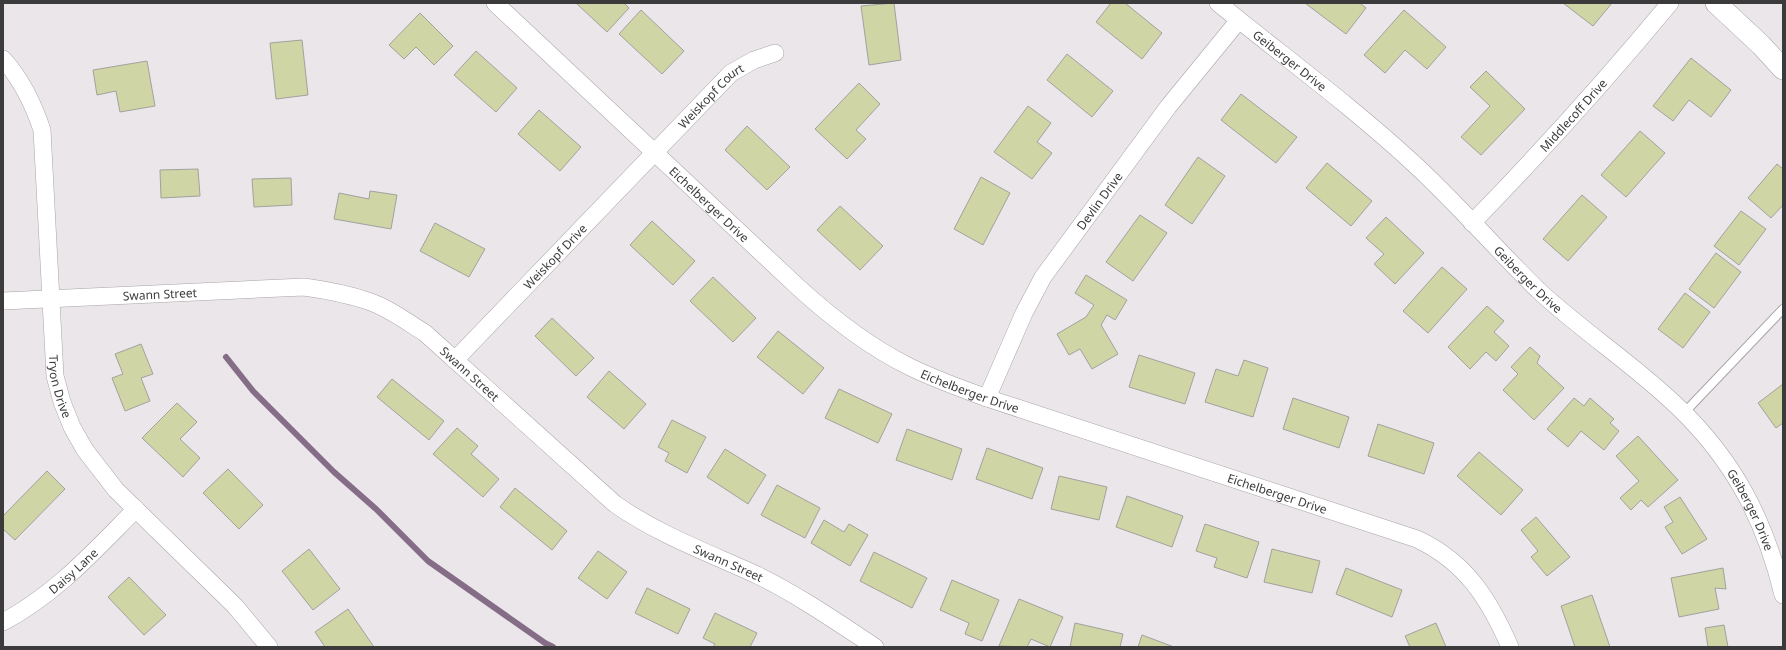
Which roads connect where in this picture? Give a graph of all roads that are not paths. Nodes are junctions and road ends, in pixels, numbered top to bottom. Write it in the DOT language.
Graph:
graph roads {
  1 [pos="495,3"];
  2 [pos="1218,3"];
  3 [pos="1670,3"];
  4 [pos="1716,3"];
  5 [pos="1239,20"];
  6 [pos="775,53"];
  7 [pos="3,59"];
  8 [pos="1783,69"];
  9 [pos="656,153"];
  10 [pos="1472,223"];
  11 [pos="52,298"];
  12 [pos="3,301"];
  13 [pos="1783,310"];
  14 [pos="455,360"];
  15 [pos="987,398"];
  16 [pos="1684,413"];
  17 [pos="136,509"];
  18 [pos="1783,594"];
  19 [pos="3,622"];
  20 [pos="269,647"];
  21 [pos="875,647"];
  22 [pos="1510,647"];
  1 -- 9 [label="street, Eichelberger Drive"];
  2 -- 5 [label="street, Geiberger Drive"];
  3 -- 10 [label="street, Middlecoff Drive"];
  4 -- 8 [label="street"];
  5 -- 10 [label="street, Geiberger Drive"];
  5 -- 15 [label="street, Devlin Drive"];
  6 -- 9 [label="street, Weiskopf Court"];
  7 -- 11 [label="street, Tryon Drive"];
  9 -- 14 [label="street, Weiskopf Drive"];
  9 -- 15 [label="street, Eichelberger Drive"];
  10 -- 16 [label="street, Geiberger Drive"];
  11 -- 12 [label="street, Swann Street"];
  11 -- 14 [label="street, Swann Street"];
  11 -- 17 [label="street, Tryon Drive"];
  13 -- 16 [label="lane"];
  14 -- 21 [label="street, Swann Street"];
  15 -- 22 [label="street, Eichelberger Drive"];
  16 -- 18 [label="street, Geiberger Drive"];
  17 -- 19 [label="street, Daisy Lane"];
  17 -- 20 [label="street, Tryon Drive"];
}
